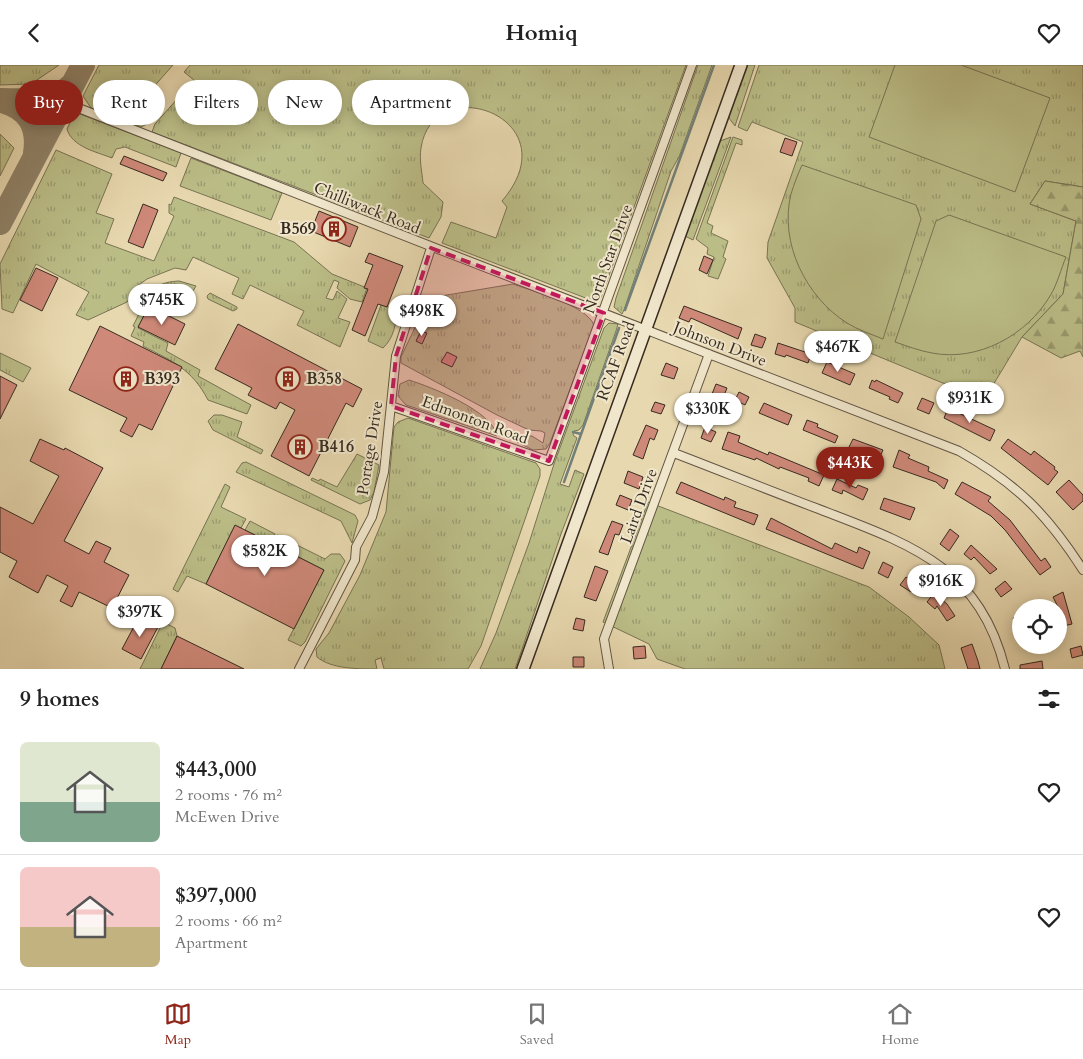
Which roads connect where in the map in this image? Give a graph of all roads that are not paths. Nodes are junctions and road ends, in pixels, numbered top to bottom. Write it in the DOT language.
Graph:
graph roads {
  1 [pos="692,65"];
  2 [pos="740,65"];
  3 [pos="83,110"];
  4 [pos="431,248"];
  5 [pos="604,313"];
  6 [pos="645,329"];
  7 [pos="709,354"];
  8 [pos="391,406"];
  9 [pos="674,453"];
  10 [pos="549,461"];
  11 [pos="1083,570"];
  12 [pos="299,669"];
  13 [pos="523,669"];
  14 [pos="609,669"];
  15 [pos="1005,669"];
  1 -- 5 [label="street, North Star Drive"];
  2 -- 6 [label="main road, RCAF Road"];
  3 -- 4 [label="street, Chilliwack Road"];
  4 -- 5 [label="street, Chilliwack Road"];
  4 -- 8 [label="street, Portage Drive"];
  5 -- 6 [label="street, Chilliwack Road"];
  5 -- 10 [label="street, North Star Drive"];
  6 -- 7 [label="street, Johnson Drive"];
  6 -- 13 [label="main road, RCAF Road"];
  7 -- 9 [label="street, Laird Drive"];
  7 -- 11 [label="street, Johnson Drive"];
  8 -- 10 [label="street, Edmonton Road"];
  8 -- 12 [label="street, Portage Drive"];
  9 -- 14 [label="street, Laird Drive"];
  9 -- 15 [label="street"];
}
